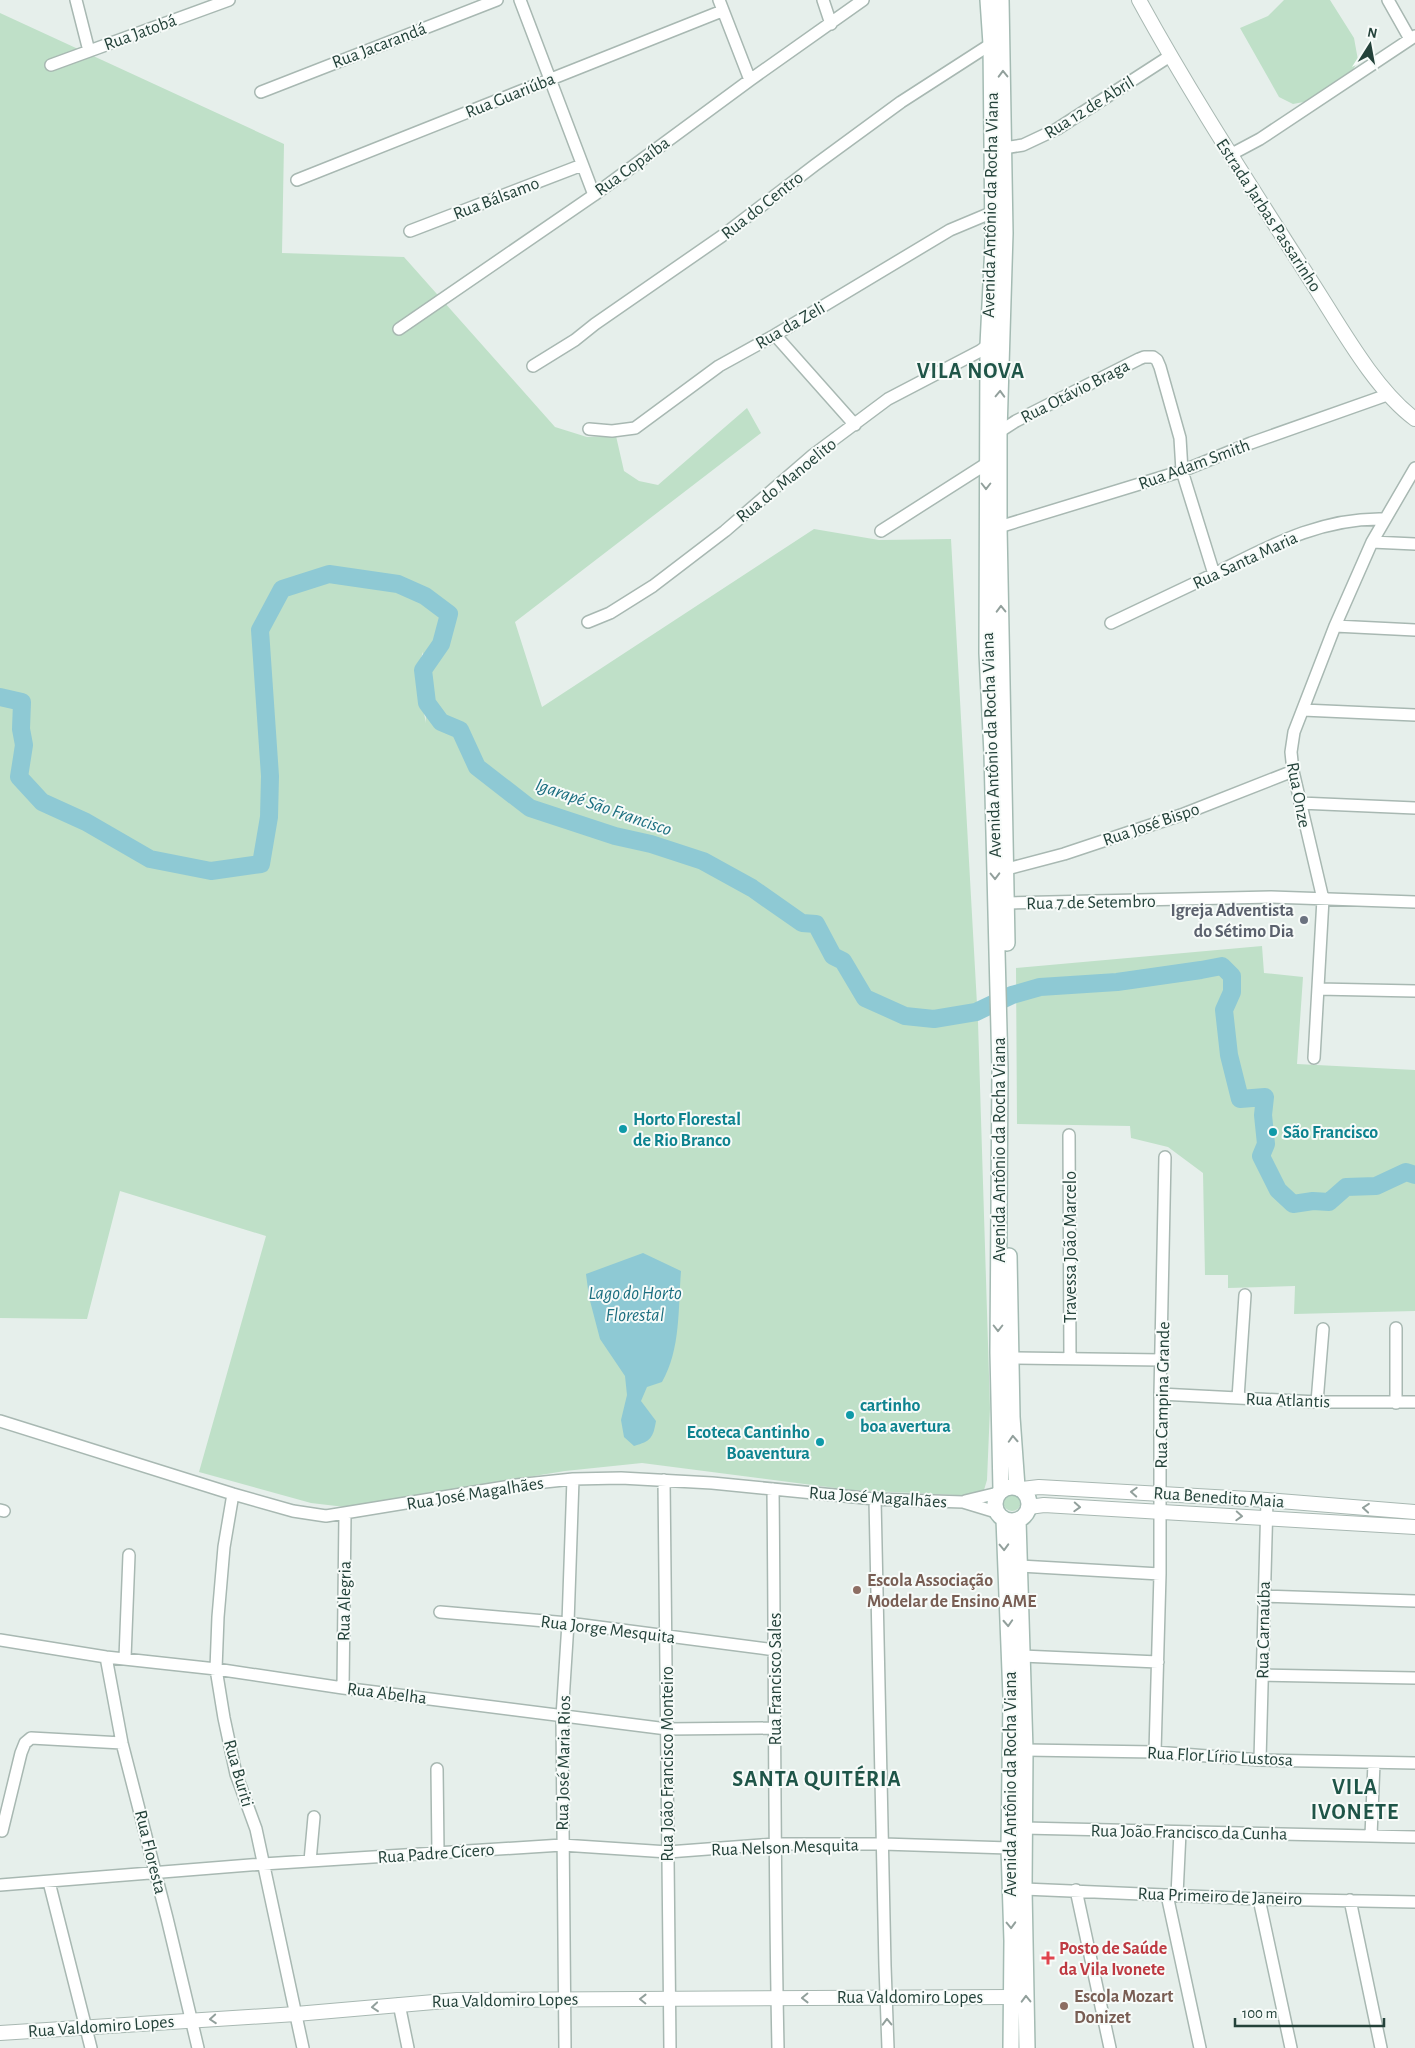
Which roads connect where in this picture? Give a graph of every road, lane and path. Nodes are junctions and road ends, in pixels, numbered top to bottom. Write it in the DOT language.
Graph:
graph roads {
  1 [pos="76,0"];
  2 [pos="229,0"];
  3 [pos="497,0"];
  4 [pos="520,0"];
  5 [pos="822,0"];
  6 [pos="863,0"];
  7 [pos="988,0"];
  8 [pos="1001,0"];
  9 [pos="1140,0"];
  10 [pos="1388,0"];
  11 [pos="720,5"];
  12 [pos="831,24"];
  13 [pos="1412,38"];
  14 [pos="992,44"];
  15 [pos="88,51"];
  16 [pos="1170,56"];
  17 [pos="51,65"];
  18 [pos="550,79"];
  19 [pos="750,80"];
  20 [pos="261,92"];
  21 [pos="1004,148"];
  22 [pos="1230,156"];
  23 [pos="582,164"];
  24 [pos="297,180"];
  25 [pos="594,195"];
  26 [pos="993,212"];
  27 [pos="410,231"];
  28 [pos="399,329"];
  29 [pos="775,335"];
  30 [pos="988,345"];
  31 [pos="533,366"];
  32 [pos="1387,394"];
  33 [pos="1415,419"];
  34 [pos="855,425"];
  35 [pos="589,429"];
  36 [pos="999,432"];
  37 [pos="986,464"];
  38 [pos="1415,468"];
  39 [pos="1182,471"];
  40 [pos="1385,519"];
  41 [pos="1000,527"];
  42 [pos="881,532"];
  43 [pos="1372,542"];
  44 [pos="1415,544"];
  45 [pos="1214,574"];
  46 [pos="588,622"];
  47 [pos="1112,623"];
  48 [pos="1335,626"];
  49 [pos="1415,630"];
  50 [pos="1303,710"];
  51 [pos="1415,715"];
  52 [pos="1293,771"];
  53 [pos="1300,803"];
  54 [pos="1415,808"];
  55 [pos="1006,869"];
  56 [pos="1322,899"];
  57 [pos="1415,902"];
  58 [pos="1007,903"];
  59 [pos="1003,989"];
  60 [pos="1318,990"];
  61 [pos="1415,991"];
  62 [pos="1314,1058"];
  63 [pos="1004,1070"];
  64 [pos="1069,1135"];
  65 [pos="1165,1157"];
  66 [pos="1245,1295"];
  67 [pos="1396,1328"];
  68 [pos="1323,1330"];
  69 [pos="1010,1358"];
  70 [pos="1070,1358"];
  71 [pos="1162,1360"];
  72 [pos="1160,1394"];
  73 [pos="1238,1398"];
  74 [pos="1317,1402"];
  75 [pos="1415,1402"];
  76 [pos="1396,1403"];
  77 [pos="0,1422"];
  78 [pos="573,1479"];
  79 [pos="664,1480"];
  80 [pos="1020,1488"];
  81 [pos="772,1489"];
  82 [pos="999,1491"];
  83 [pos="1161,1493"];
  84 [pos="233,1494"];
  85 [pos="875,1499"];
  86 [pos="1267,1500"];
  87 [pos="964,1502"];
  88 [pos="1029,1507"];
  89 [pos="1160,1512"];
  90 [pos="1415,1512"];
  91 [pos="345,1514"];
  92 [pos="1006,1517"];
  93 [pos="1267,1518"];
  94 [pos="1415,1527"];
  95 [pos="129,1555"];
  96 [pos="1020,1566"];
  97 [pos="1160,1574"];
  98 [pos="1264,1596"];
  99 [pos="1415,1602"];
  100 [pos="440,1612"];
  101 [pos="568,1623"];
  102 [pos="667,1636"];
  103 [pos="0,1640"];
  104 [pos="775,1650"];
  105 [pos="106,1656"];
  106 [pos="1022,1656"];
  107 [pos="125,1658"];
  108 [pos="1158,1662"];
  109 [pos="216,1668"];
  110 [pos="1263,1675"];
  111 [pos="1415,1678"];
  112 [pos="343,1688"];
  113 [pos="562,1717"];
  114 [pos="776,1728"];
  115 [pos="667,1729"];
  116 [pos="122,1743"];
  117 [pos="1025,1750"];
  118 [pos="1155,1752"];
  119 [pos="1260,1760"];
  120 [pos="1374,1762"];
  121 [pos="1415,1763"];
  122 [pos="438,1769"];
  123 [pos="314,1817"];
  124 [pos="1024,1828"];
  125 [pos="2,1831"];
  126 [pos="1180,1832"];
  127 [pos="1372,1836"];
  128 [pos="1415,1837"];
  129 [pos="774,1844"];
  130 [pos="883,1844"];
  131 [pos="562,1845"];
  132 [pos="1009,1848"];
  133 [pos="438,1852"];
  134 [pos="668,1852"];
  135 [pos="310,1861"];
  136 [pos="263,1864"];
  137 [pos="156,1873"];
  138 [pos="49,1882"];
  139 [pos="0,1885"];
  140 [pos="1024,1889"];
  141 [pos="1076,1890"];
  142 [pos="1172,1895"];
  143 [pos="1259,1899"];
  144 [pos="1350,1900"];
  145 [pos="1415,1902"];
  146 [pos="887,1996"];
  147 [pos="1011,1997"];
  148 [pos="565,1998"];
  149 [pos="777,1998"];
  150 [pos="669,1999"];
  151 [pos="399,2004"];
  152 [pos="296,2014"];
  153 [pos="192,2021"];
  154 [pos="85,2026"];
  155 [pos="0,2033"];
  156 [pos="91,2048"];
  157 [pos="198,2048"];
  158 [pos="303,2048"];
  159 [pos="408,2048"];
  160 [pos="564,2048"];
  161 [pos="670,2048"];
  162 [pos="778,2048"];
  163 [pos="888,2048"];
  164 [pos="1010,2048"];
  165 [pos="1027,2048"];
  166 [pos="1110,2048"];
  167 [pos="1200,2048"];
  168 [pos="1291,2048"];
  169 [pos="1381,2048"];
  1 -- 15 [label="street"];
  2 -- 15 [label="street, Rua Jatobá"];
  3 -- 20 [label="street, Rua Jacarandá"];
  4 -- 18 [label="street"];
  5 -- 12 [label="street"];
  6 -- 12 [label="street, Rua Copaíba"];
  7 -- 14 [label="main road, Avenida Antônio da Rocha Viana"];
  21 -- 8 [label="main road, Avenida Antônio da Rocha Viana, one-way"];
  9 -- 16 [label="street, Estrada Jarbas Passarinho"];
  10 -- 13 [label="street"];
  11 -- 18 [label="street, Rua Guariúba"];
  11 -- 19 [label="street"];
  12 -- 19 [label="street, Rua Copaíba"];
  13 -- 22 [label="street"];
  14 -- 26 [label="main road, Avenida Antônio da Rocha Viana"];
  14 -- 31 [label="street, Rua do Centro"];
  15 -- 17 [label="street, Rua Jatobá"];
  16 -- 21 [label="street, Rua 12 de Abril"];
  16 -- 22 [label="street, Estrada Jarbas Passarinho"];
  18 -- 23 [label="street"];
  18 -- 24 [label="street, Rua Guariúba"];
  19 -- 25 [label="street, Rua Copaíba"];
  36 -- 21 [label="main road, Avenida Antônio da Rocha Viana, one-way"];
  22 -- 32 [label="street, Estrada Jarbas Passarinho"];
  23 -- 25 [label="street"];
  23 -- 27 [label="street, Rua Bálsamo"];
  25 -- 28 [label="street, Rua Copaíba"];
  26 -- 29 [label="street, Rua da Zeli"];
  26 -- 30 [label="main road, Avenida Antônio da Rocha Viana"];
  29 -- 34 [label="street"];
  29 -- 35 [label="street, Rua da Zeli"];
  30 -- 34 [label="street, Rua do Manoelito"];
  30 -- 37 [label="main road, Avenida Antônio da Rocha Viana"];
  32 -- 33 [label="street, Estrada Jarbas Passarinho"];
  32 -- 39 [label="street, Rua Adam Smith"];
  34 -- 46 [label="street, Rua do Manoelito"];
  36 -- 39 [label="street, Rua Otávio Braga"];
  36 -- 41 [label="main road, Avenida Antônio da Rocha Viana"];
  37 -- 42 [label="street"];
  37 -- 59 [label="main road, Avenida Antônio da Rocha Viana, one-way"];
  38 -- 40 [label="street, Rua Onze"];
  39 -- 41 [label="street, Rua Adam Smith"];
  39 -- 45 [label="street"];
  40 -- 43 [label="street, Rua Onze"];
  40 -- 45 [label="street, Rua Santa Maria"];
  55 -- 41 [label="main road, Avenida Antônio da Rocha Viana, one-way"];
  43 -- 44 [label="street"];
  43 -- 48 [label="street, Rua Onze"];
  45 -- 47 [label="street, Rua Santa Maria"];
  48 -- 49 [label="street"];
  48 -- 50 [label="street, Rua Onze"];
  50 -- 51 [label="street"];
  50 -- 52 [label="street, Rua Onze"];
  52 -- 53 [label="street, Rua Onze"];
  52 -- 55 [label="street, Rua José Bispo"];
  53 -- 54 [label="street"];
  53 -- 56 [label="street, Rua Onze"];
  55 -- 58 [label="main road, Avenida Antônio da Rocha Viana"];
  56 -- 57 [label="street, Rua 7 de Setembro"];
  56 -- 58 [label="street, Rua 7 de Setembro"];
  56 -- 60 [label="street, Rua Onze"];
  58 -- 59 [label="main road, Avenida Antônio da Rocha Viana"];
  59 -- 63 [label="main road, Avenida Antônio da Rocha Viana"];
  60 -- 61 [label="street"];
  60 -- 62 [label="street, Rua Onze"];
  63 -- 69 [label="main road, Avenida Antônio da Rocha Viana"];
  63 -- 82 [label="main road, Avenida Antônio da Rocha Viana, one-way"];
  64 -- 70 [label="street, Travessa João Marcelo"];
  65 -- 71 [label="street, Rua Campina Grande"];
  66 -- 73 [label="street"];
  67 -- 76 [label="street"];
  68 -- 74 [label="street"];
  69 -- 70 [label="street"];
  80 -- 69 [label="main road, Avenida Antônio da Rocha Viana, one-way"];
  70 -- 71 [label="street"];
  71 -- 72 [label="street, Rua Campina Grande"];
  72 -- 73 [label="street, Rua Atlantis"];
  72 -- 83 [label="street, Rua Campina Grande"];
  73 -- 74 [label="street, Rua Atlantis"];
  74 -- 76 [label="street, Rua Atlantis"];
  75 -- 76 [label="street, Rua Atlantis"];
  77 -- 84 [label="street, Rua José Magalhães"];
  78 -- 79 [label="street, Rua José Magalhães"];
  78 -- 91 [label="street, Rua José Magalhães"];
  78 -- 101 [label="street, Rua José Maria Rios"];
  79 -- 81 [label="street, Rua José Magalhães"];
  79 -- 102 [label="street, Rua João Francisco Monteiro"];
  80 -- 82 [label="main road"];
  83 -- 80 [label="street, Rua Benedito Maia, one-way"];
  80 -- 88 [label="main road"];
  81 -- 85 [label="street, Rua José Magalhães"];
  81 -- 104 [label="street, Rua Francisco Sales"];
  82 -- 87 [label="street, Rua José Magalhães"];
  82 -- 92 [label="main road"];
  83 -- 86 [label="street, Rua Benedito Maia"];
  83 -- 89 [label="street, Rua Campina Grande"];
  84 -- 91 [label="street, Rua José Magalhães"];
  84 -- 109 [label="street, Rua Buriti"];
  85 -- 87 [label="street, Rua José Magalhães"];
  85 -- 130 [label="street"];
  90 -- 86 [label="street, Rua Benedito Maia, one-way"];
  86 -- 93 [label="street, Rua Carnaúba"];
  87 -- 92 [label="street, Rua José Magalhães"];
  88 -- 89 [label="street, Rua Benedito Maia, one-way"];
  88 -- 92 [label="main road"];
  89 -- 93 [label="street, Rua Benedito Maia, one-way"];
  89 -- 97 [label="street, Rua Campina Grande"];
  91 -- 112 [label="street, Rua Alegria"];
  92 -- 96 [label="main road, Avenida Antônio da Rocha Viana"];
  92 -- 132 [label="main road, Avenida Antônio da Rocha Viana, one-way"];
  93 -- 94 [label="street, Rua Benedito Maia"];
  93 -- 98 [label="street, Rua Carnaúba"];
  95 -- 107 [label="street"];
  96 -- 97 [label="street"];
  96 -- 106 [label="main road, Avenida Antônio da Rocha Viana"];
  97 -- 108 [label="street, Rua Campina Grande"];
  98 -- 99 [label="street"];
  98 -- 110 [label="street, Rua Carnaúba"];
  100 -- 101 [label="street, Rua Jorge Mesquita"];
  101 -- 102 [label="street, Rua Jorge Mesquita"];
  101 -- 113 [label="street, Rua José Maria Rios"];
  102 -- 104 [label="street, Rua Jorge Mesquita"];
  102 -- 115 [label="street, Rua João Francisco Monteiro"];
  103 -- 105 [label="street, Rua Abelha"];
  104 -- 114 [label="street, Rua Francisco Sales"];
  105 -- 107 [label="street, Rua Abelha"];
  105 -- 116 [label="street, Rua Floresta"];
  106 -- 108 [label="street"];
  106 -- 117 [label="main road, Avenida Antônio da Rocha Viana"];
  107 -- 109 [label="street, Rua Abelha"];
  108 -- 118 [label="street, Rua Campina Grande"];
  109 -- 112 [label="street, Rua Abelha"];
  109 -- 136 [label="street, Rua Buriti"];
  110 -- 111 [label="street"];
  110 -- 119 [label="street, Rua Carnaúba"];
  112 -- 113 [label="street, Rua Abelha"];
  113 -- 115 [label="street, Rua Abelha"];
  113 -- 131 [label="street, Rua José Maria Rios"];
  114 -- 115 [label="street, Rua Abelha"];
  114 -- 129 [label="street, Rua Francisco Sales"];
  115 -- 134 [label="street, Rua João Francisco Monteiro"];
  116 -- 125 [label="street"];
  116 -- 137 [label="street, Rua Floresta"];
  117 -- 118 [label="street, Rua Flor Lírio Lustosa"];
  117 -- 124 [label="main road, Avenida Antônio da Rocha Viana"];
  118 -- 119 [label="street, Rua Flor Lírio Lustosa"];
  119 -- 120 [label="street, Rua Flor Lírio Lustosa"];
  120 -- 121 [label="street, Rua Flor Lírio Lustosa"];
  120 -- 127 [label="street"];
  122 -- 133 [label="street"];
  123 -- 135 [label="street"];
  124 -- 126 [label="street, Rua João Francisco da Cunha"];
  124 -- 140 [label="main road, Avenida Antônio da Rocha Viana"];
  126 -- 127 [label="street, Rua João Francisco da Cunha"];
  126 -- 142 [label="street"];
  127 -- 128 [label="street, Rua João Francisco da Cunha"];
  129 -- 130 [label="street, Rua Nelson Mesquita"];
  129 -- 134 [label="street, Rua Nelson Mesquita"];
  129 -- 149 [label="street, Rua Francisco Sales"];
  130 -- 132 [label="street, Rua Nelson Mesquita"];
  130 -- 146 [label="street"];
  131 -- 133 [label="street, Rua Padre Cícero"];
  131 -- 134 [label="street, Rua Nelson Mesquita"];
  131 -- 148 [label="street, Rua José Maria Rios"];
  132 -- 147 [label="main road, Avenida Antônio da Rocha Viana, one-way"];
  133 -- 135 [label="street, Rua Padre Cícero"];
  134 -- 150 [label="street, Rua João Francisco Monteiro"];
  135 -- 136 [label="street, Rua Padre Cícero"];
  136 -- 137 [label="street, Rua Padre Cícero"];
  136 -- 152 [label="street, Rua Buriti"];
  137 -- 138 [label="street, Rua Padre Cícero"];
  137 -- 153 [label="street, Rua Floresta"];
  138 -- 139 [label="street, Rua Padre Cícero"];
  138 -- 154 [label="street"];
  140 -- 141 [label="street, Rua Primeiro de Janeiro"];
  165 -- 140 [label="main road, Avenida Antônio da Rocha Viana, one-way"];
  141 -- 142 [label="street, Rua Primeiro de Janeiro"];
  141 -- 166 [label="street"];
  142 -- 143 [label="street, Rua Primeiro de Janeiro"];
  142 -- 167 [label="street"];
  143 -- 144 [label="street, Rua Primeiro de Janeiro"];
  143 -- 168 [label="street"];
  144 -- 145 [label="street, Rua Primeiro de Janeiro"];
  144 -- 169 [label="street"];
  146 -- 147 [label="street, Rua Valdomiro Lopes"];
  146 -- 149 [label="street, Rua Valdomiro Lopes, one-way"];
  163 -- 146 [label="street, one-way"];
  147 -- 164 [label="main road, Avenida Antônio da Rocha Viana"];
  150 -- 148 [label="street, Rua Valdomiro Lopes, one-way"];
  148 -- 151 [label="street, Rua Valdomiro Lopes"];
  148 -- 160 [label="street, Rua José Maria Rios"];
  149 -- 150 [label="street, Rua Valdomiro Lopes"];
  149 -- 162 [label="street, Rua Francisco Sales"];
  150 -- 161 [label="street, Rua João Francisco Monteiro"];
  151 -- 152 [label="street, Rua Valdomiro Lopes, one-way"];
  151 -- 159 [label="street"];
  152 -- 153 [label="street, Rua Valdomiro Lopes, one-way"];
  152 -- 158 [label="street, Rua Buriti"];
  153 -- 154 [label="street, Rua Valdomiro Lopes"];
  153 -- 157 [label="street, Rua Floresta"];
  154 -- 155 [label="street, Rua Valdomiro Lopes"];
  154 -- 156 [label="street"];
}
